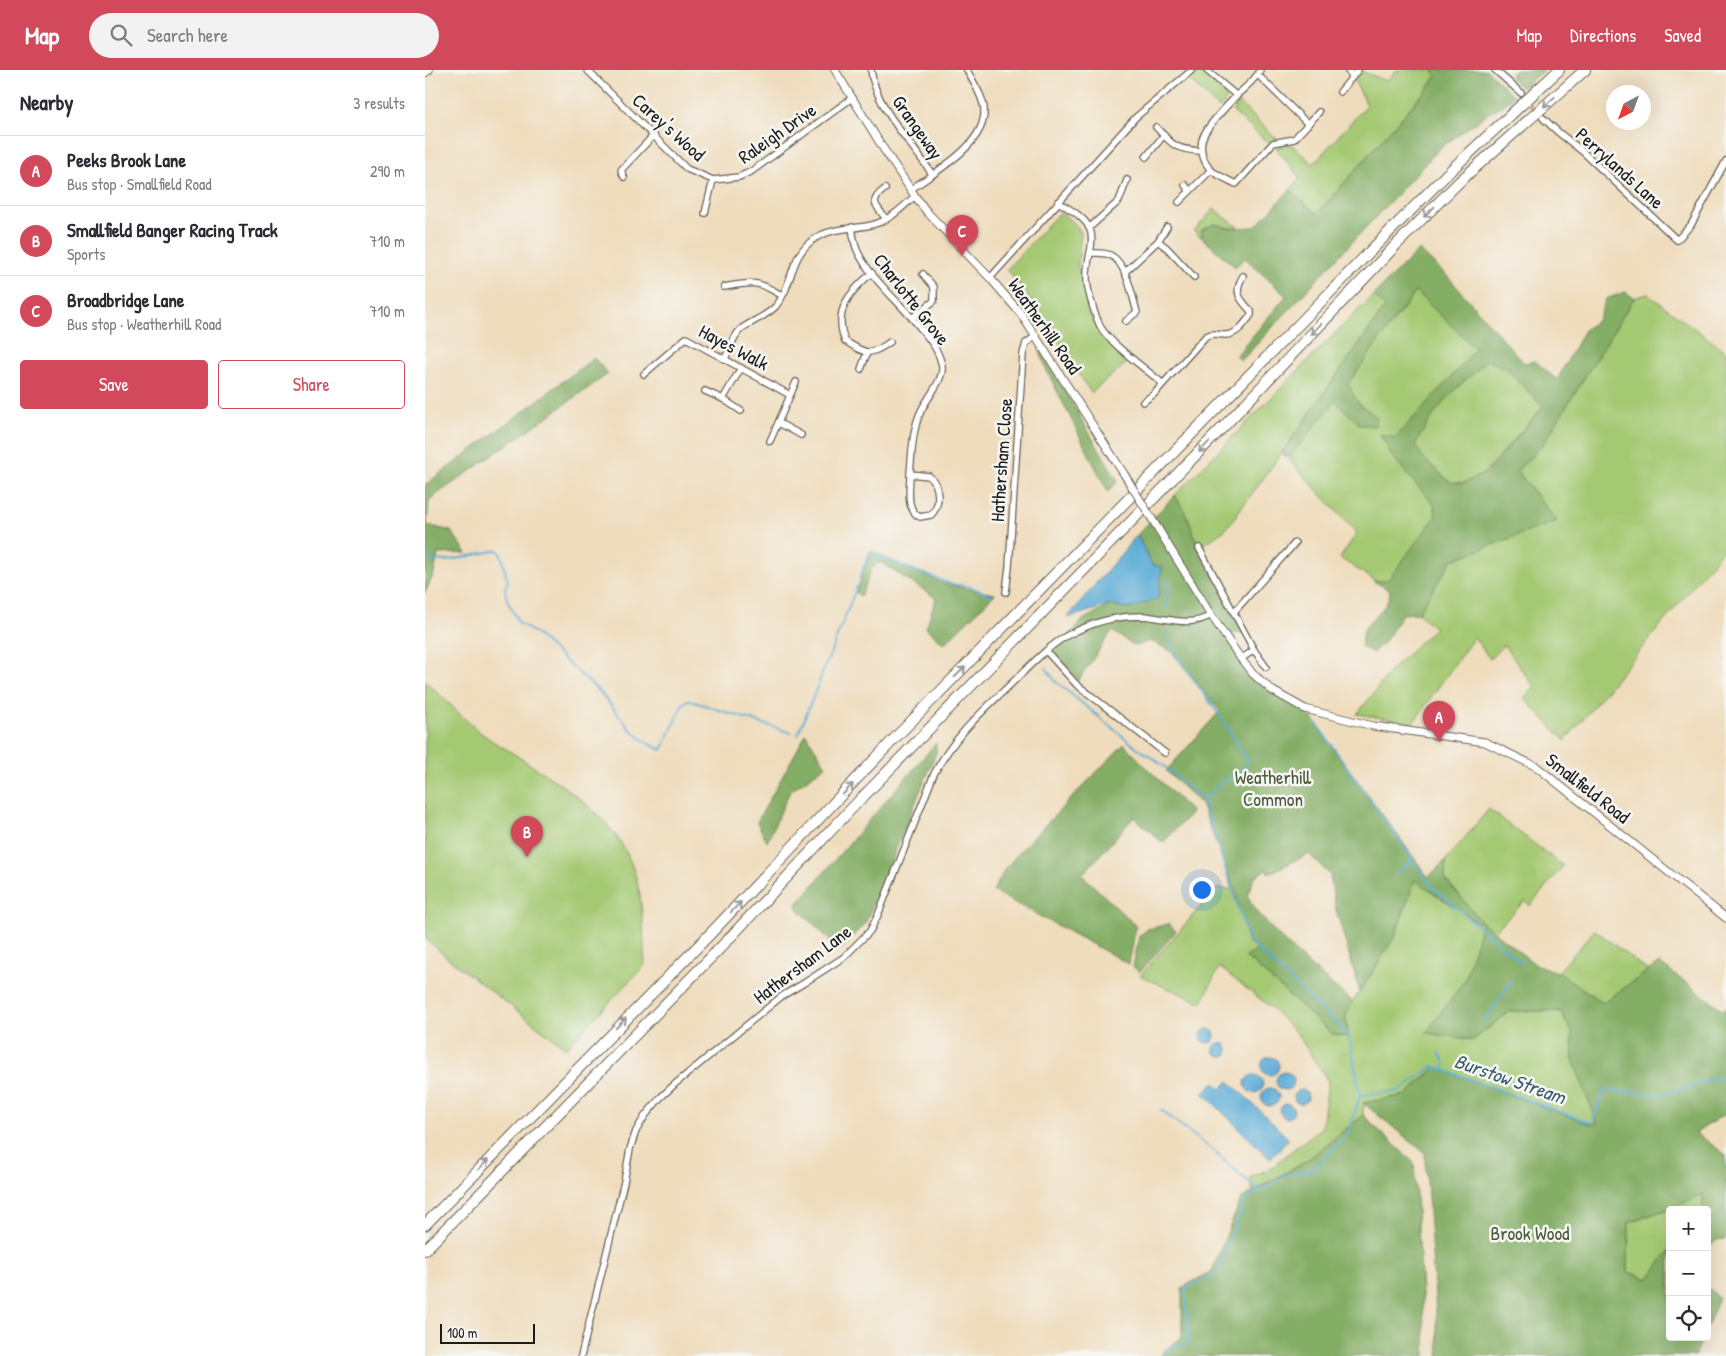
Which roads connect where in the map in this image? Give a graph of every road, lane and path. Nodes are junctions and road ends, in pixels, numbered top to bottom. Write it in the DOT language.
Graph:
graph roads {
  1 [pos="429,70"];
  2 [pos="587,70"];
  3 [pos="835,70"];
  4 [pos="871,70"];
  5 [pos="967,70"];
  6 [pos="1192,70"];
  7 [pos="1207,70"];
  8 [pos="1347,70"];
  9 [pos="1358,70"];
  10 [pos="1495,70"];
  11 [pos="1559,70"];
  12 [pos="1585,70"];
  13 [pos="425,73"];
  14 [pos="1259,73"];
  15 [pos="1353,76"];
  16 [pos="1340,92"];
  17 [pos="1521,93"];
  18 [pos="1237,96"];
  19 [pos="852,98"];
  20 [pos="1319,112"];
  21 [pos="1543,118"];
  22 [pos="1308,124"];
  23 [pos="1156,127"];
  24 [pos="654,135"];
  25 [pos="1164,135"];
  26 [pos="1201,151"];
  27 [pos="1146,157"];
  28 [pos="1726,161"];
  29 [pos="1211,170"];
  30 [pos="932,174"];
  31 [pos="625,177"];
  32 [pos="713,180"];
  33 [pos="1127,180"];
  34 [pos="1185,185"];
  35 [pos="885,189"];
  36 [pos="910,190"];
  37 [pos="1190,191"];
  38 [pos="915,196"];
  39 [pos="1058,202"];
  40 [pos="1179,202"];
  41 [pos="705,213"];
  42 [pos="886,219"];
  43 [pos="852,227"];
  44 [pos="1167,227"];
  45 [pos="1089,228"];
  46 [pos="1158,241"];
  47 [pos="1090,253"];
  48 [pos="1125,272"];
  49 [pos="872,273"];
  50 [pos="923,274"];
  51 [pos="1194,276"];
  52 [pos="1243,276"];
  53 [pos="990,278"];
  54 [pos="724,287"];
  55 [pos="781,295"];
  56 [pos="913,317"];
  57 [pos="1126,321"];
  58 [pos="1036,336"];
  59 [pos="890,342"];
  60 [pos="867,353"];
  61 [pos="725,359"];
  62 [pos="741,368"];
  63 [pos="861,369"];
  64 [pos="644,374"];
  65 [pos="796,382"];
  66 [pos="1162,383"];
  67 [pos="705,391"];
  68 [pos="790,395"];
  69 [pos="723,399"];
  70 [pos="1143,402"];
  71 [pos="741,411"];
  72 [pos="779,422"];
  73 [pos="801,435"];
  74 [pos="769,441"];
  75 [pos="911,474"];
  76 [pos="1295,543"];
  77 [pos="1199,548"];
  78 [pos="1005,592"];
  79 [pos="1234,612"];
  80 [pos="1211,614"];
  81 [pos="1253,650"];
  82 [pos="1046,651"];
  83 [pos="1241,659"];
  84 [pos="1266,667"];
  85 [pos="1165,753"];
  86 [pos="1726,918"];
  87 [pos="425,1225"];
  88 [pos="425,1250"];
  89 [pos="581,1356"];
  1 -- 13 [label="street"];
  2 -- 24 [label="street, Carey's Wood"];
  3 -- 19 [label="street, Weatherhill Road"];
  4 -- 30 [label="street, Grangeway"];
  5 -- 30 [label="street"];
  6 -- 39 [label="street"];
  7 -- 18 [label="street"];
  8 -- 15 [label="street"];
  9 -- 15 [label="street"];
  10 -- 17 [label="street"];
  87 -- 11 [label="highway, one-way"];
  12 -- 88 [label="highway, one-way"];
  14 -- 18 [label="street"];
  14 -- 22 [label="street"];
  15 -- 16 [label="street"];
  18 -- 26 [label="street"];
  19 -- 32 [label="street, Raleigh Drive"];
  19 -- 36 [label="street, Weatherhill Road"];
  20 -- 22 [label="street"];
  21 -- 28 [label="street, Perrylands Lane"];
  22 -- 29 [label="street"];
  23 -- 25 [label="street"];
  24 -- 31 [label="street"];
  24 -- 32 [label="street, Carey's Wood"];
  25 -- 26 [label="street"];
  25 -- 27 [label="street"];
  26 -- 29 [label="street"];
  29 -- 37 [label="street"];
  30 -- 36 [label="street"];
  32 -- 41 [label="street"];
  33 -- 45 [label="street"];
  34 -- 37 [label="street"];
  35 -- 42 [label="street"];
  36 -- 38 [label="street, Weatherhill Road"];
  37 -- 40 [label="street"];
  38 -- 42 [label="street"];
  38 -- 53 [label="street, Weatherhill Road"];
  39 -- 45 [label="street"];
  39 -- 53 [label="street"];
  42 -- 43 [label="street"];
  43 -- 49 [label="street, Charlotte Grove"];
  43 -- 55 [label="street"];
  44 -- 46 [label="street"];
  45 -- 47 [label="street"];
  46 -- 48 [label="street"];
  46 -- 51 [label="street"];
  47 -- 48 [label="street"];
  47 -- 66 [label="street"];
  48 -- 57 [label="street"];
  49 -- 56 [label="street, Charlotte Grove"];
  49 -- 60 [label="street"];
  50 -- 56 [label="street"];
  52 -- 66 [label="street"];
  53 -- 58 [label="street, Weatherhill Road"];
  54 -- 55 [label="street"];
  55 -- 61 [label="street"];
  56 -- 75 [label="street, Charlotte Grove"];
  58 -- 78 [label="street, Hathersham Close"];
  58 -- 80 [label="street, Weatherhill Road, bridge"];
  59 -- 60 [label="street"];
  60 -- 63 [label="street"];
  61 -- 62 [label="street, Hayes Walk"];
  61 -- 64 [label="street, Hayes Walk"];
  62 -- 68 [label="street, Hayes Walk"];
  62 -- 69 [label="street"];
  65 -- 68 [label="street"];
  66 -- 70 [label="street"];
  67 -- 69 [label="street"];
  68 -- 72 [label="street"];
  69 -- 71 [label="street"];
  72 -- 73 [label="street"];
  72 -- 74 [label="street"];
  75 -- 75 [label="street, Charlotte Grove"];
  76 -- 79 [label="street"];
  77 -- 79 [label="street"];
  79 -- 81 [label="street"];
  80 -- 82 [label="street, Hathersham Lane"];
  80 -- 83 [label="street, Smallfield Road"];
  81 -- 83 [label="street"];
  81 -- 84 [label="street"];
  82 -- 85 [label="street"];
  82 -- 89 [label="street, Hathersham Lane"];
  83 -- 86 [label="street, Smallfield Road"];
}
